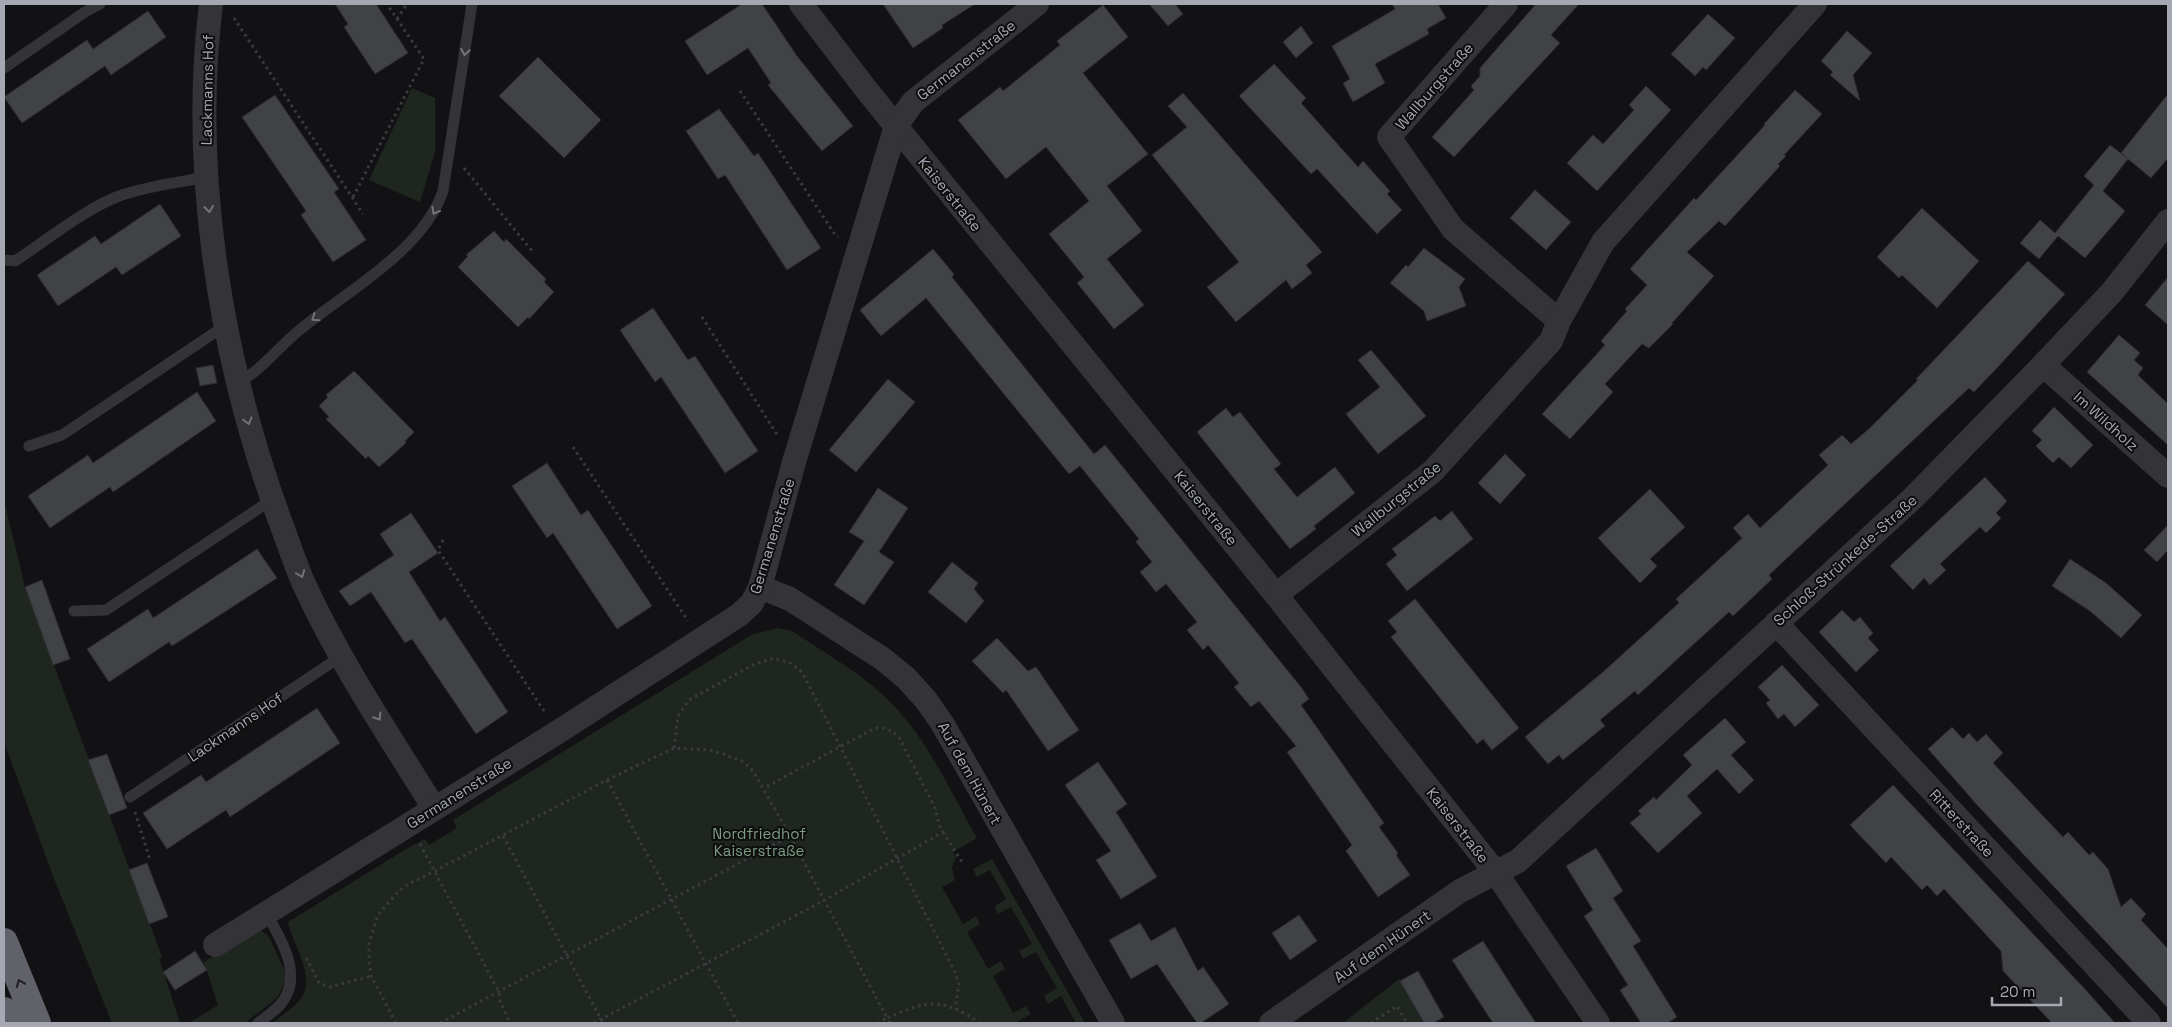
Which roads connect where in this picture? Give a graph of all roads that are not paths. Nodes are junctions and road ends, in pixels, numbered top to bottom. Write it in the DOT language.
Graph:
graph roads {
  1 [pos="100,4"];
  2 [pos="472,4"];
  3 [pos="801,4"];
  4 [pos="1037,4"];
  5 [pos="1506,4"];
  6 [pos="1815,4"];
  7 [pos="220,7"];
  8 [pos="4,68"];
  9 [pos="896,126"];
  10 [pos="206,177"];
  11 [pos="2168,221"];
  12 [pos="4,260"];
  13 [pos="1559,321"];
  14 [pos="226,325"];
  15 [pos="2043,365"];
  16 [pos="238,383"];
  17 [pos="29,446"];
  18 [pos="2168,476"];
  19 [pos="273,499"];
  20 [pos="760,587"];
  21 [pos="1276,595"];
  22 [pos="74,611"];
  23 [pos="1776,623"];
  24 [pos="340,657"];
  25 [pos="130,797"];
  26 [pos="434,808"];
  27 [pos="1496,873"];
  28 [pos="266,913"];
  29 [pos="4,942"];
  30 [pos="215,945"];
  31 [pos="4,1011"];
  32 [pos="9,1023"];
  33 [pos="37,1023"];
  34 [pos="258,1023"];
  35 [pos="1113,1023"];
  36 [pos="1271,1023"];
  37 [pos="1598,1023"];
  38 [pos="2149,1023"];
  1 -- 8 [label="lane"];
  2 -- 16 [label="lane, one-way"];
  3 -- 9 [label="street, Kaiserstraße"];
  4 -- 9 [label="street, Germanenstraße"];
  5 -- 13 [label="street, Wallburgstraße"];
  6 -- 13 [label="street, Wallburgstraße"];
  7 -- 10 [label="street, Lackmanns Hof"];
  9 -- 20 [label="street, Germanenstraße"];
  9 -- 21 [label="street, Kaiserstraße"];
  10 -- 12 [label="lane"];
  10 -- 14 [label="street, Lackmanns Hof, one-way"];
  11 -- 15 [label="street, Schloß-Strünkede-Straße"];
  13 -- 21 [label="street, Wallburgstraße"];
  14 -- 16 [label="street, Lackmanns Hof"];
  14 -- 17 [label="lane"];
  15 -- 18 [label="street, Im Wildholz"];
  15 -- 23 [label="street, Schloß-Strünkede-Straße"];
  16 -- 19 [label="street, Lackmanns Hof, one-way"];
  19 -- 22 [label="lane"];
  19 -- 24 [label="street, Lackmanns Hof, one-way"];
  20 -- 26 [label="street, Germanenstraße"];
  20 -- 35 [label="street, Auf dem Hünert"];
  21 -- 27 [label="street, Kaiserstraße"];
  23 -- 27 [label="street, Schloß-Strünkede-Straße"];
  23 -- 38 [label="street, Ritterstraße"];
  24 -- 25 [label="lane, Lackmanns Hof"];
  24 -- 26 [label="street, Lackmanns Hof, one-way"];
  26 -- 28 [label="street, Germanenstraße"];
  27 -- 36 [label="street, Auf dem Hünert"];
  27 -- 37 [label="street, Kaiserstraße"];
  28 -- 30 [label="street, Germanenstraße"];
  28 -- 34 [label="lane"];
  33 -- 29 [label="highway, one-way"];
  31 -- 32 [label="highway"];
}
